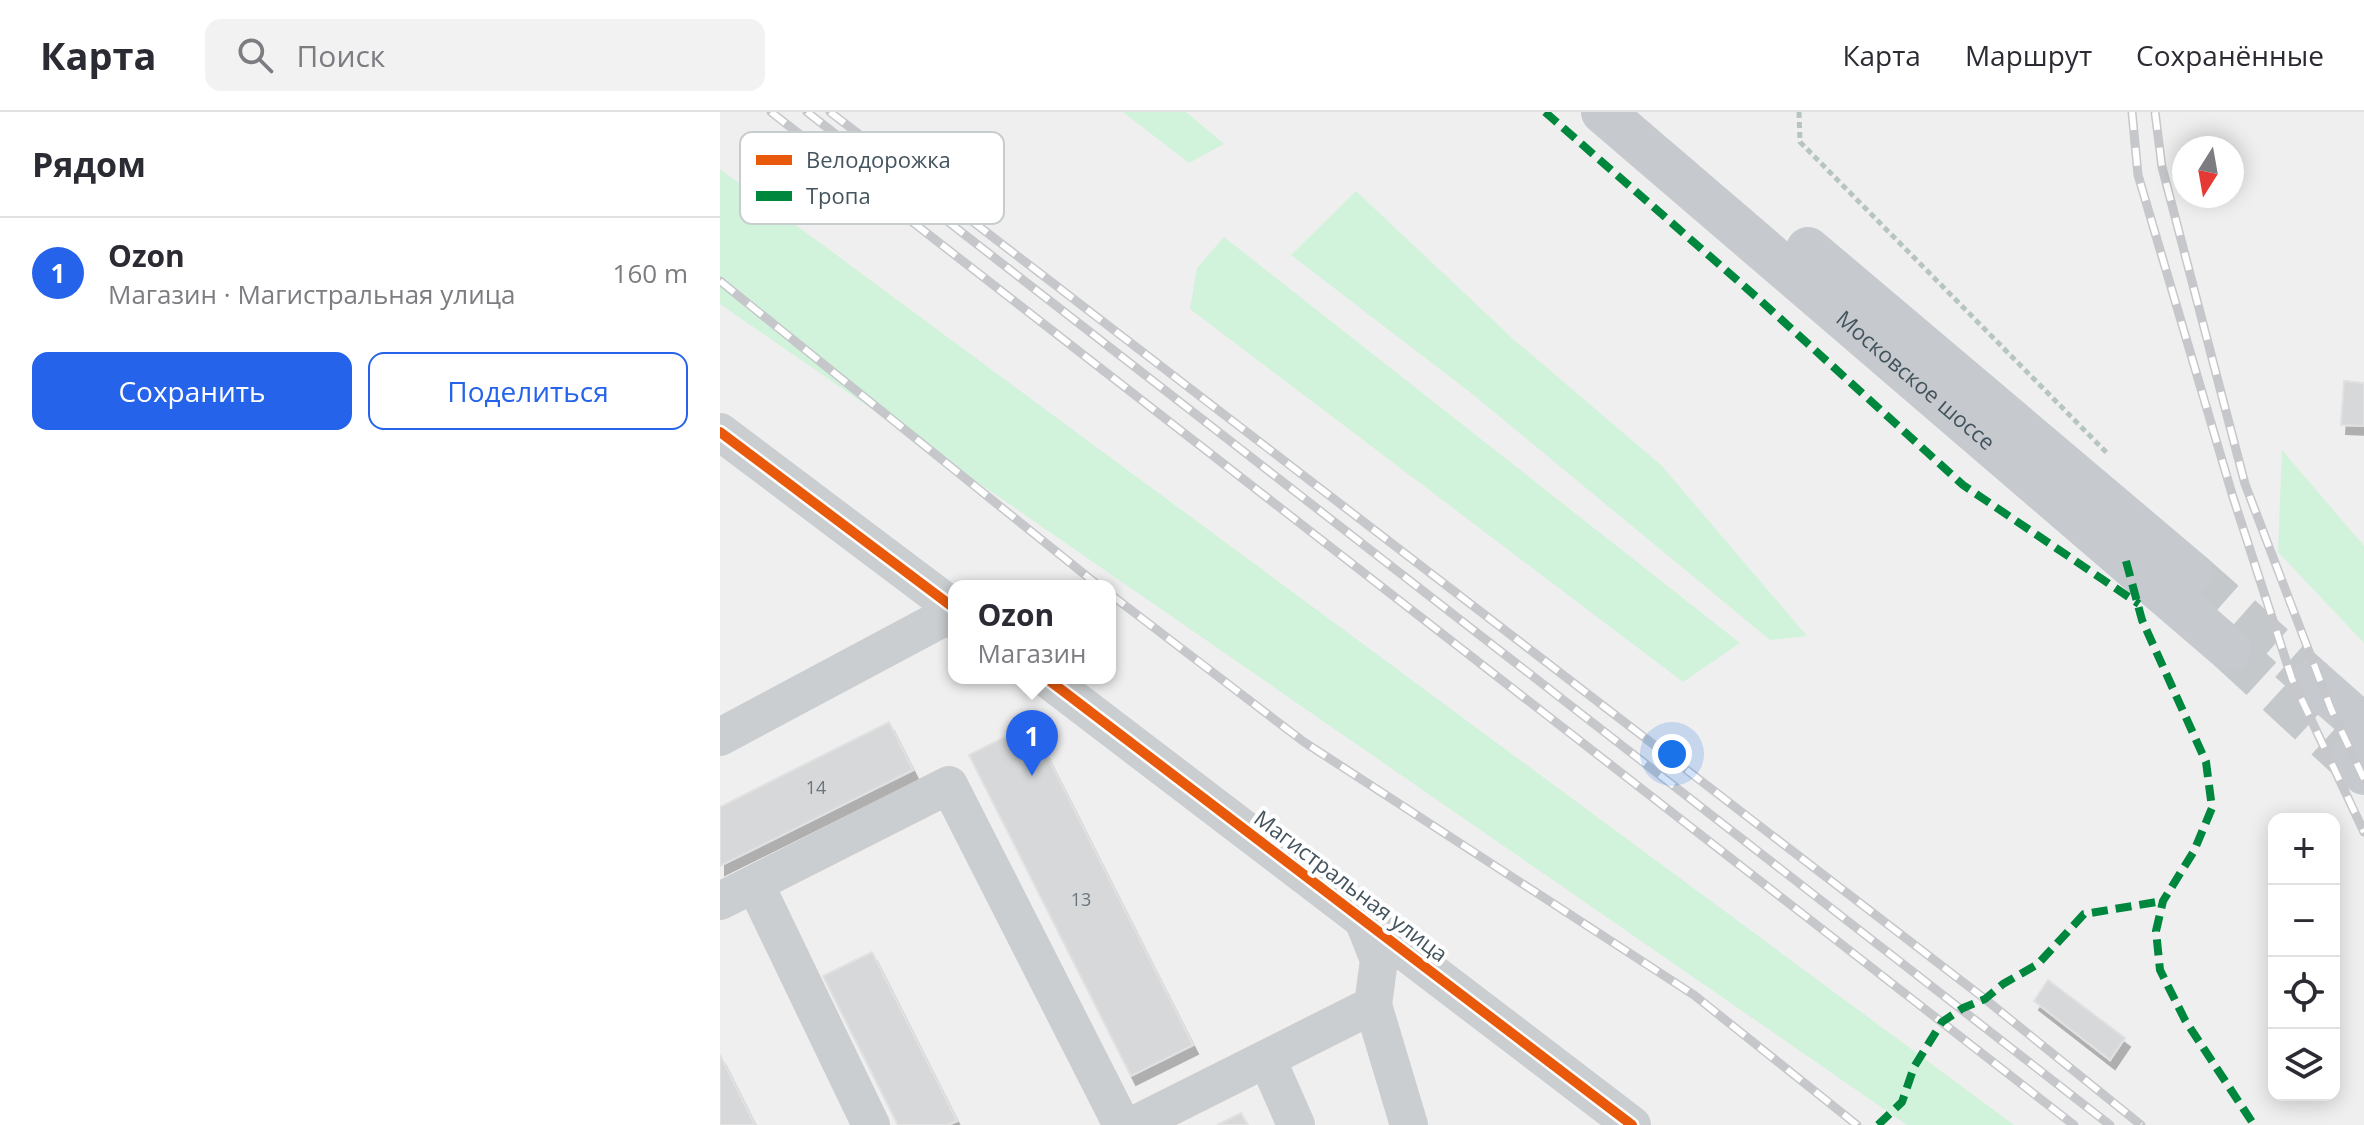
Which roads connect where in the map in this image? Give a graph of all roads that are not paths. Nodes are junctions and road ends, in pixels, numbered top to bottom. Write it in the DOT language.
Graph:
graph roads {
  1 [pos="1603,112"];
  2 [pos="1649,112"];
  3 [pos="720,432"];
  4 [pos="2191,573"];
  5 [pos="948,603"];
  6 [pos="948,618"];
  7 [pos="2229,649"];
  8 [pos="2313,681"];
  9 [pos="1054,684"];
  10 [pos="720,737"];
  11 [pos="2359,753"];
  12 [pos="755,884"];
  13 [pos="720,901"];
  14 [pos="1364,922"];
  15 [pos="1373,1005"];
  16 [pos="1267,1059"];
  17 [pos="1157,1120"];
  18 [pos="871,1125"];
  19 [pos="1122,1125"];
  20 [pos="1296,1125"];
  21 [pos="1409,1125"];
  22 [pos="1632,1125"];
  1 -- 7 [label="main road, Московское шоссе"];
  2 -- 4 [label="main road, Московское шоссе"];
  3 -- 5 [label="street"];
  6 -- 10 [label="street"];
  8 -- 11 [label="main road"];
  9 -- 14 [label="street, Магистральная улица"];
  12 -- 13 [label="street"];
  12 -- 18 [label="street"];
  12 -- 19 [label="street"];
  14 -- 15 [label="street"];
  14 -- 22 [label="street, Магистральная улица"];
  15 -- 16 [label="street"];
  15 -- 21 [label="street"];
  16 -- 17 [label="street"];
  16 -- 20 [label="street"];
}
